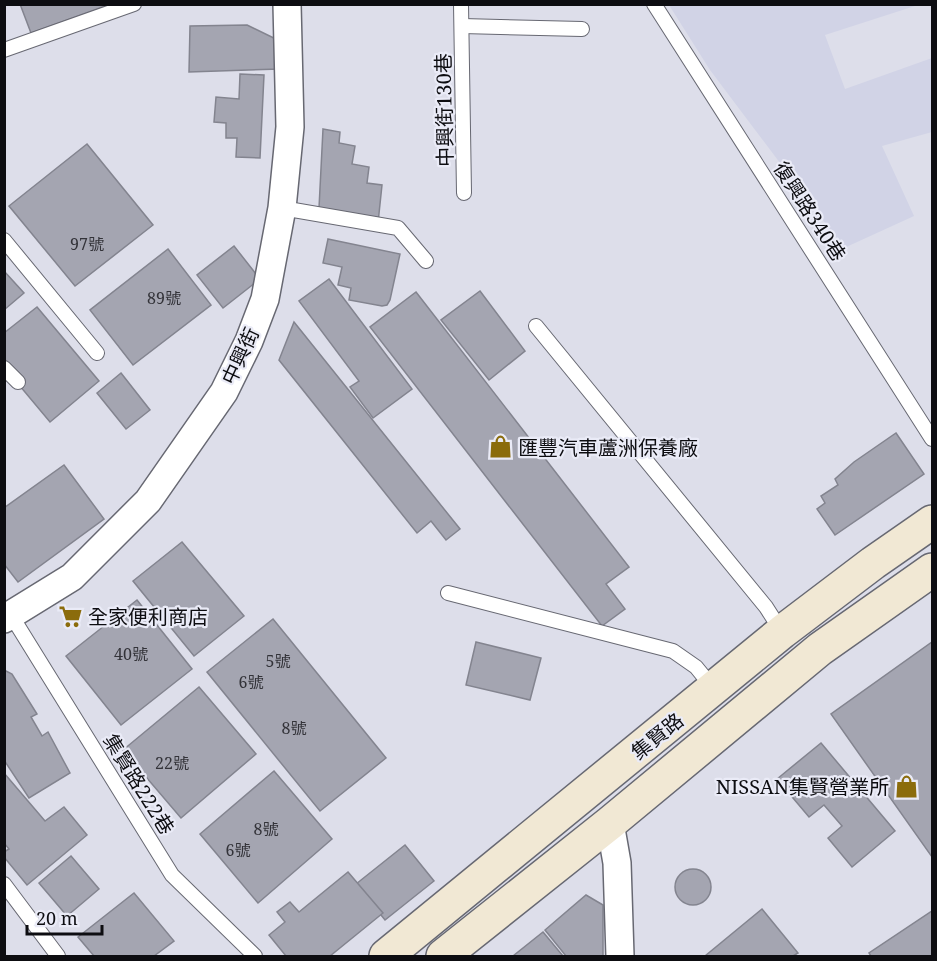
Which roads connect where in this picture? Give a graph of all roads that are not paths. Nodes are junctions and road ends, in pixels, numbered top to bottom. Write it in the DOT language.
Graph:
graph roads {
  1 [pos="134,4"];
  2 [pos="287,4"];
  3 [pos="461,4"];
  4 [pos="654,4"];
  5 [pos="462,26"];
  6 [pos="582,29"];
  7 [pos="4,50"];
  8 [pos="464,193"];
  9 [pos="282,208"];
  10 [pos="4,240"];
  11 [pos="426,261"];
  12 [pos="536,326"];
  13 [pos="97,353"];
  14 [pos="4,368"];
  15 [pos="18,382"];
  16 [pos="933,439"];
  17 [pos="933,522"];
  18 [pos="933,570"];
  19 [pos="448,593"];
  20 [pos="8,617"];
  21 [pos="782,632"];
  22 [pos="714,689"];
  23 [pos="610,823"];
  24 [pos="4,884"];
  25 [pos="58,957"];
  26 [pos="255,957"];
  27 [pos="386,957"];
  28 [pos="443,957"];
  29 [pos="620,957"];
  1 -- 7 [label="lane"];
  2 -- 9 [label="street, 中興街"];
  3 -- 5 [label="lane, 中興街130巷"];
  4 -- 16 [label="lane, 復興路340巷"];
  5 -- 6 [label="lane, 中興街130巷"];
  5 -- 8 [label="lane, 中興街130巷"];
  9 -- 11 [label="lane"];
  9 -- 20 [label="street, 中興街"];
  10 -- 13 [label="lane"];
  12 -- 21 [label="lane"];
  14 -- 15 [label="lane"];
  17 -- 21 [label="main road, 集賢路"];
  18 -- 23 [label="main road, 集賢路"];
  19 -- 22 [label="lane"];
  20 -- 26 [label="lane, 集賢路222巷"];
  21 -- 22 [label="main road, 集賢路"];
  22 -- 27 [label="main road, 集賢路"];
  23 -- 28 [label="main road, 集賢路"];
  23 -- 29 [label="street"];
  24 -- 25 [label="lane"];
}
